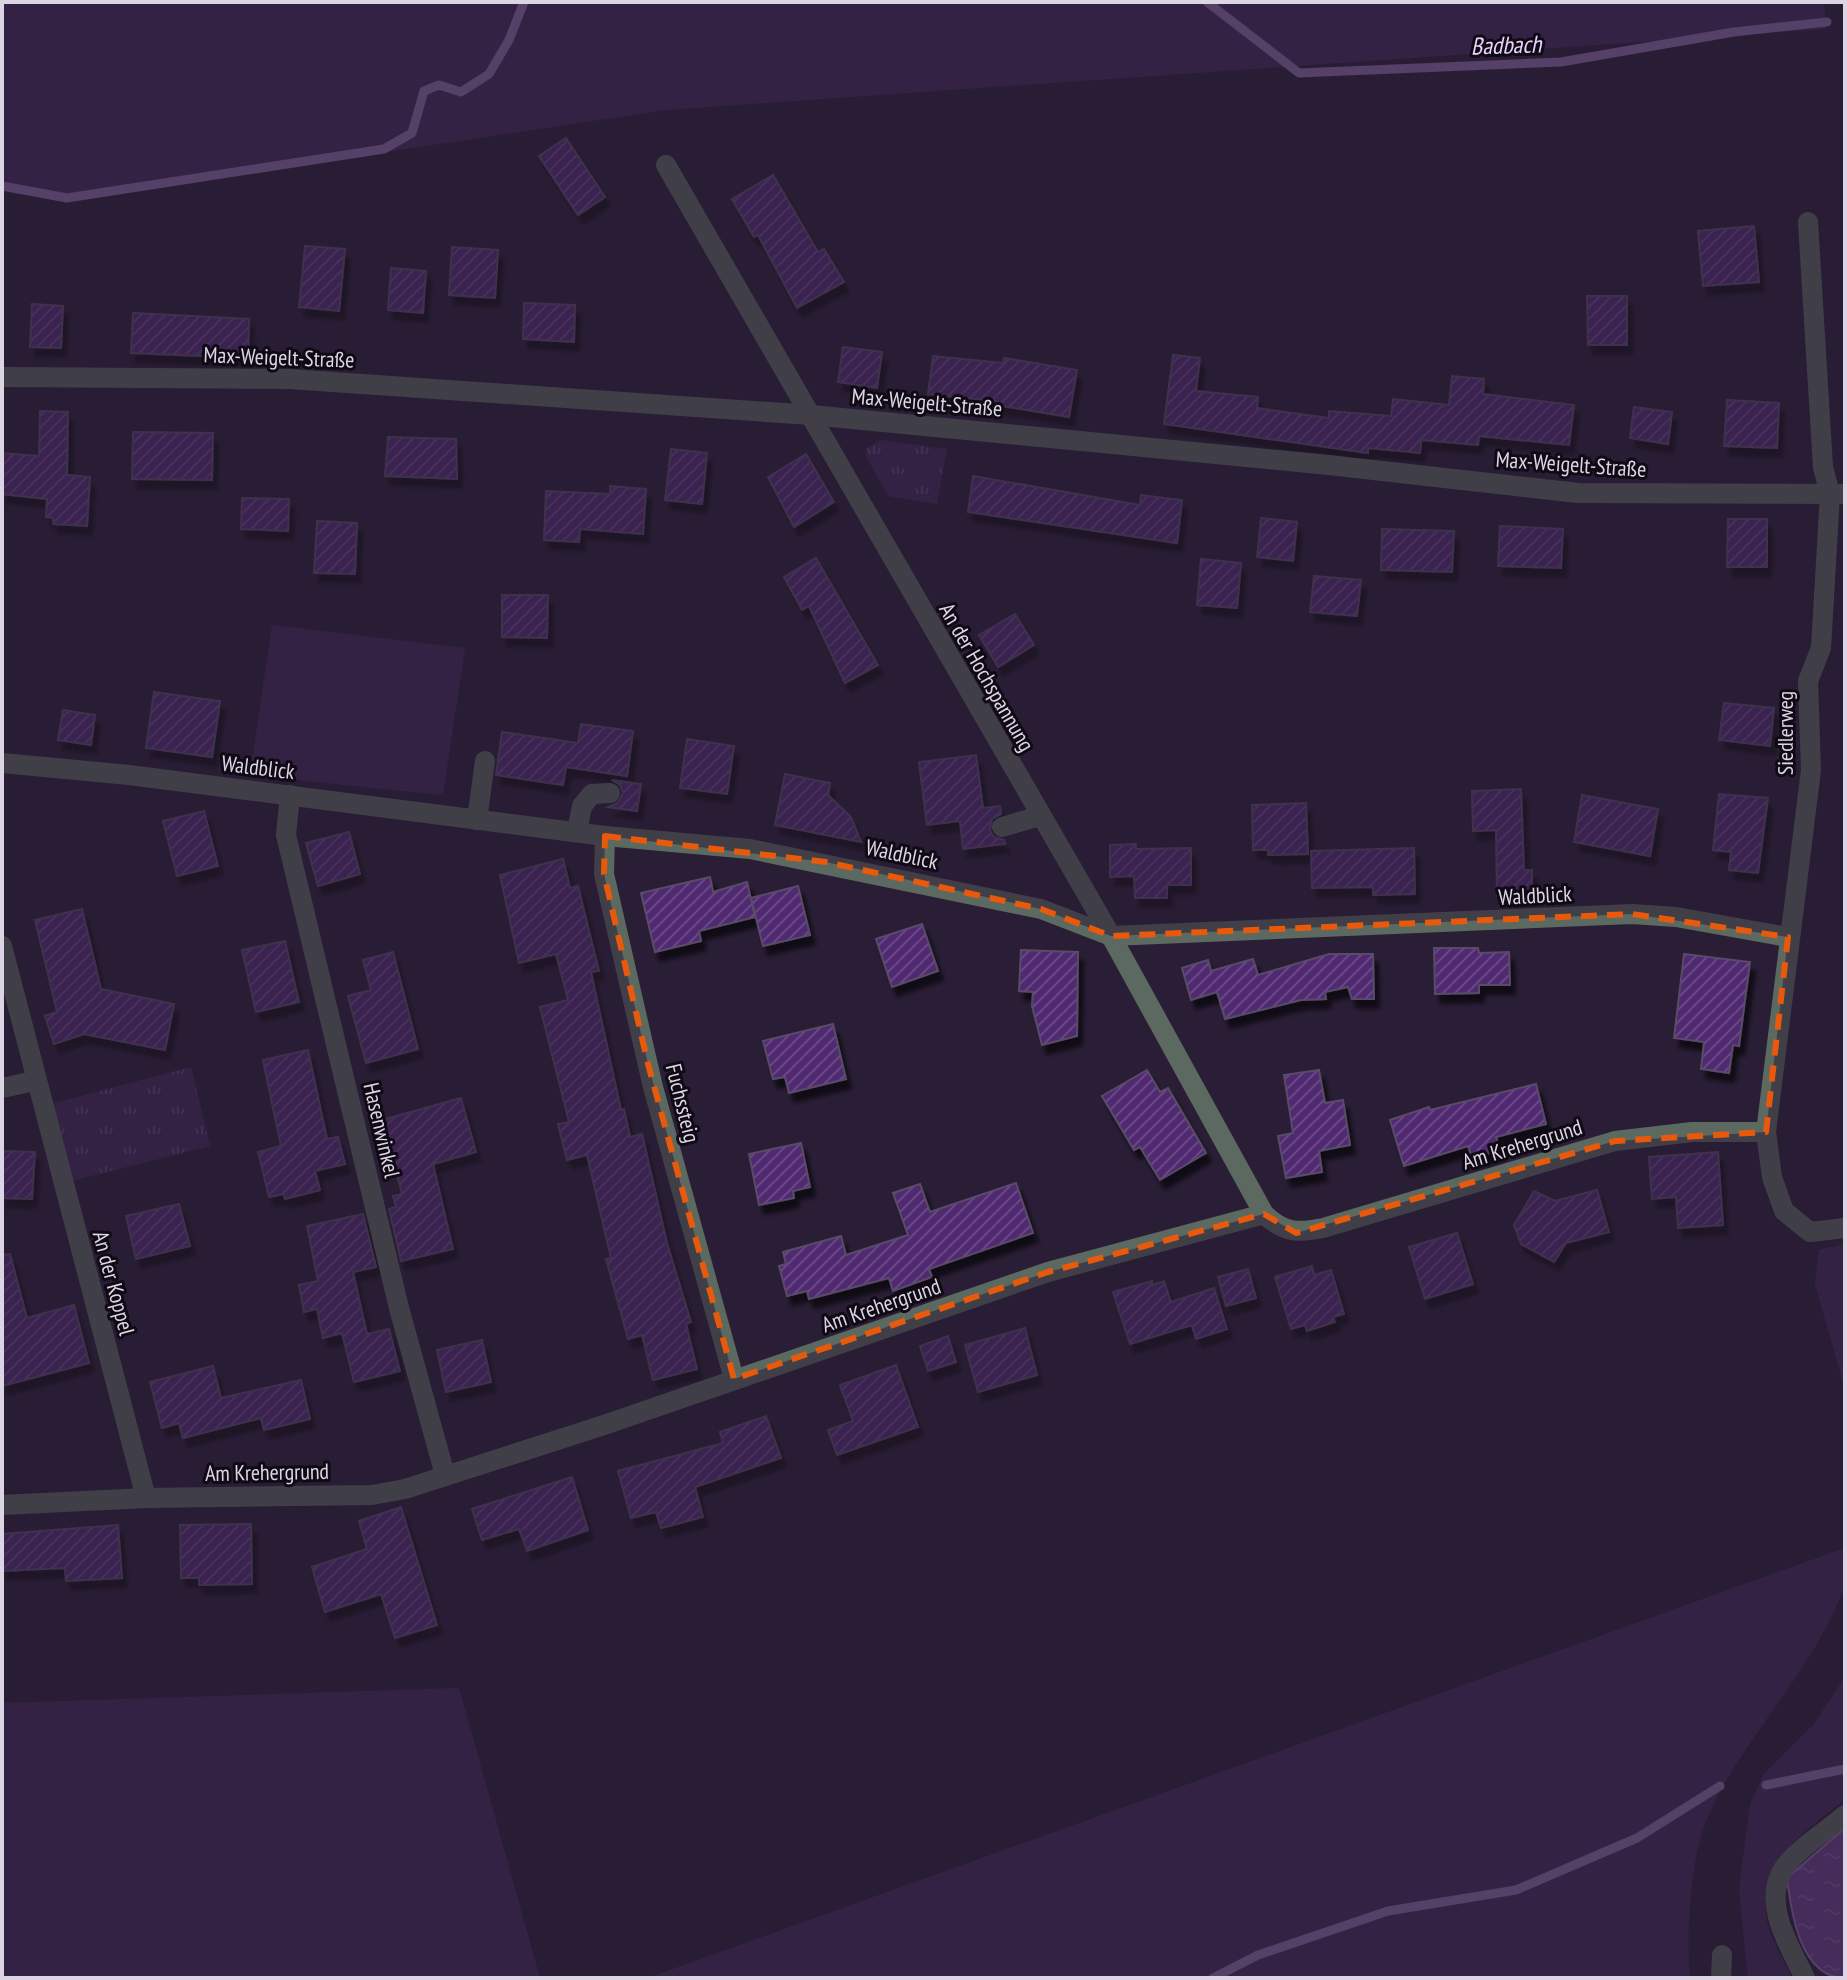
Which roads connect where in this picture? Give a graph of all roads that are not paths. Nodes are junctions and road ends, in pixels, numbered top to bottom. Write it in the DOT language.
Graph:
graph roads {
  1 [pos="666,165"];
  2 [pos="1808,222"];
  3 [pos="2,377"];
  4 [pos="811,415"];
  5 [pos="1838,494"];
  6 [pos="485,761"];
  7 [pos="2,763"];
  8 [pos="610,793"];
  9 [pos="290,795"];
  10 [pos="1040,816"];
  11 [pos="477,820"];
  12 [pos="1002,827"];
  13 [pos="577,832"];
  14 [pos="605,836"];
  15 [pos="1111,936"];
  16 [pos="1788,937"];
  17 [pos="2,946"];
  18 [pos="34,1081"];
  19 [pos="2,1088"];
  20 [pos="1766,1132"];
  21 [pos="1264,1214"];
  22 [pos="1845,1228"];
  23 [pos="734,1379"];
  24 [pos="445,1475"];
  25 [pos="146,1498"];
  26 [pos="2,1505"];
  27 [pos="1845,1815"];
  28 [pos="1722,1955"];
  29 [pos="1721,1978"];
  30 [pos="1805,1978"];
  1 -- 4 [label="street, An der Hochspannung"];
  2 -- 5 [label="street, Siedlerweg"];
  3 -- 4 [label="street, Max-Weigelt-Straße"];
  4 -- 5 [label="street, Max-Weigelt-Straße"];
  4 -- 10 [label="street, An der Hochspannung"];
  5 -- 16 [label="street, Siedlerweg"];
  6 -- 11 [label="street"];
  7 -- 9 [label="street, Waldblick"];
  8 -- 13 [label="street"];
  9 -- 11 [label="street, Waldblick"];
  9 -- 24 [label="street, Hasenwinkel"];
  10 -- 12 [label="street"];
  10 -- 15 [label="street, An der Hochspannung"];
  11 -- 13 [label="street, Waldblick"];
  13 -- 14 [label="street, Waldblick"];
  14 -- 15 [label="street, Waldblick"];
  14 -- 23 [label="street, Fuchssteig"];
  15 -- 16 [label="street, Waldblick"];
  15 -- 21 [label="street, An der Hochspannung"];
  16 -- 20 [label="street, Siedlerweg"];
  17 -- 18 [label="street, An der Koppel"];
  18 -- 19 [label="street"];
  18 -- 25 [label="street, An der Koppel"];
  20 -- 21 [label="street, Am Krehergrund"];
  20 -- 22 [label="street, Siedlerweg"];
  21 -- 23 [label="street, Am Krehergrund"];
  23 -- 24 [label="street, Am Krehergrund"];
  24 -- 25 [label="street, Am Krehergrund"];
  25 -- 26 [label="street, Am Krehergrund"];
  27 -- 30 [label="street"];
  28 -- 29 [label="street"];
}
